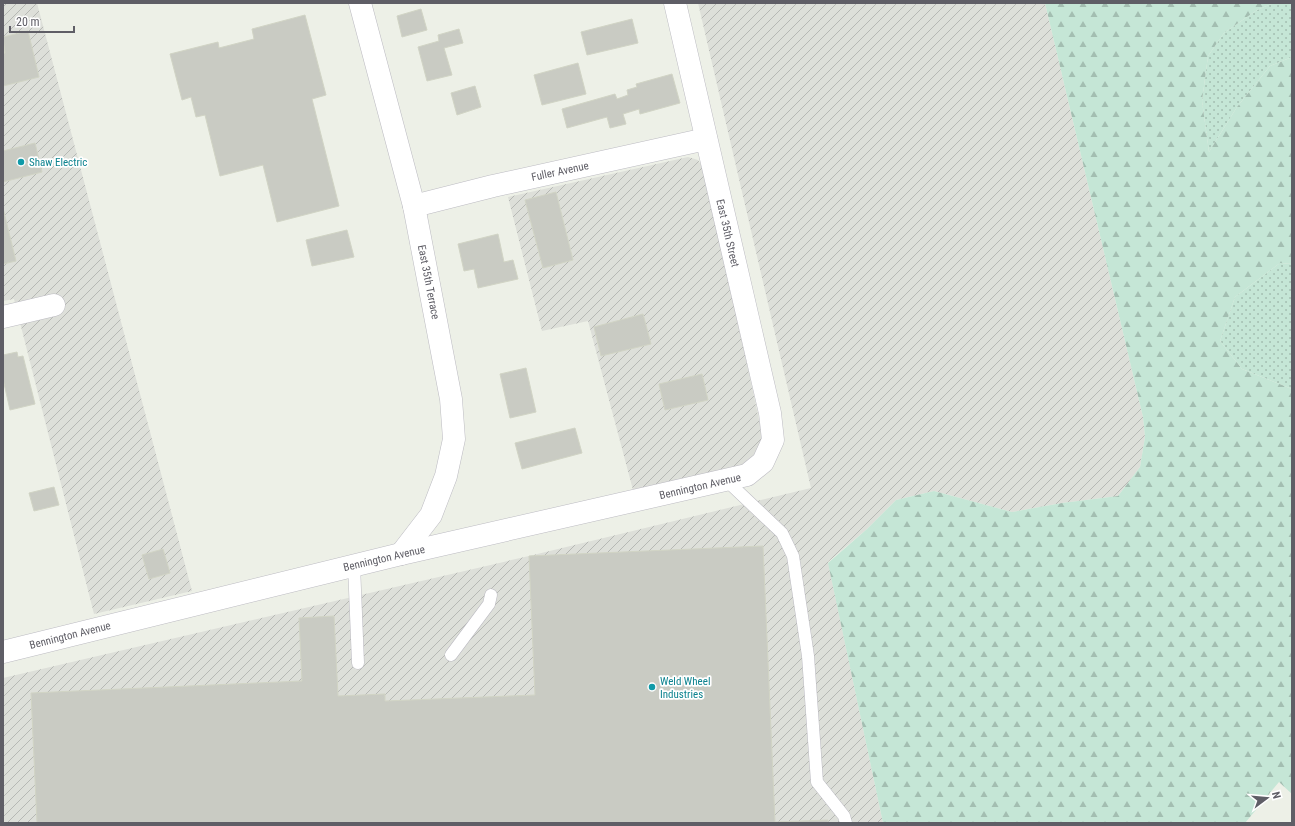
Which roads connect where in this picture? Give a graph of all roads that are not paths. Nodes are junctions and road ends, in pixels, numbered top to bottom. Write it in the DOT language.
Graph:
graph roads {
  1 [pos="360,3"];
  2 [pos="675,3"];
  3 [pos="706,139"];
  4 [pos="414,206"];
  5 [pos="54,305"];
  6 [pos="3,318"];
  7 [pos="763,462"];
  8 [pos="726,480"];
  9 [pos="401,554"];
  10 [pos="354,566"];
  11 [pos="491,595"];
  12 [pos="3,652"];
  13 [pos="451,655"];
  14 [pos="358,663"];
  15 [pos="846,823"];
  1 -- 4 [label="street, East 35th Terrace"];
  2 -- 3 [label="street, East 35th Street"];
  3 -- 4 [label="street, Fuller Avenue"];
  3 -- 7 [label="street, East 35th Street"];
  4 -- 9 [label="street, East 35th Terrace"];
  5 -- 6 [label="street"];
  7 -- 8 [label="street, Bennington Avenue"];
  8 -- 9 [label="street, Bennington Avenue"];
  8 -- 15 [label="lane"];
  9 -- 10 [label="street, Bennington Avenue"];
  10 -- 12 [label="street, Bennington Avenue"];
  10 -- 14 [label="lane"];
  11 -- 13 [label="lane"];
}
